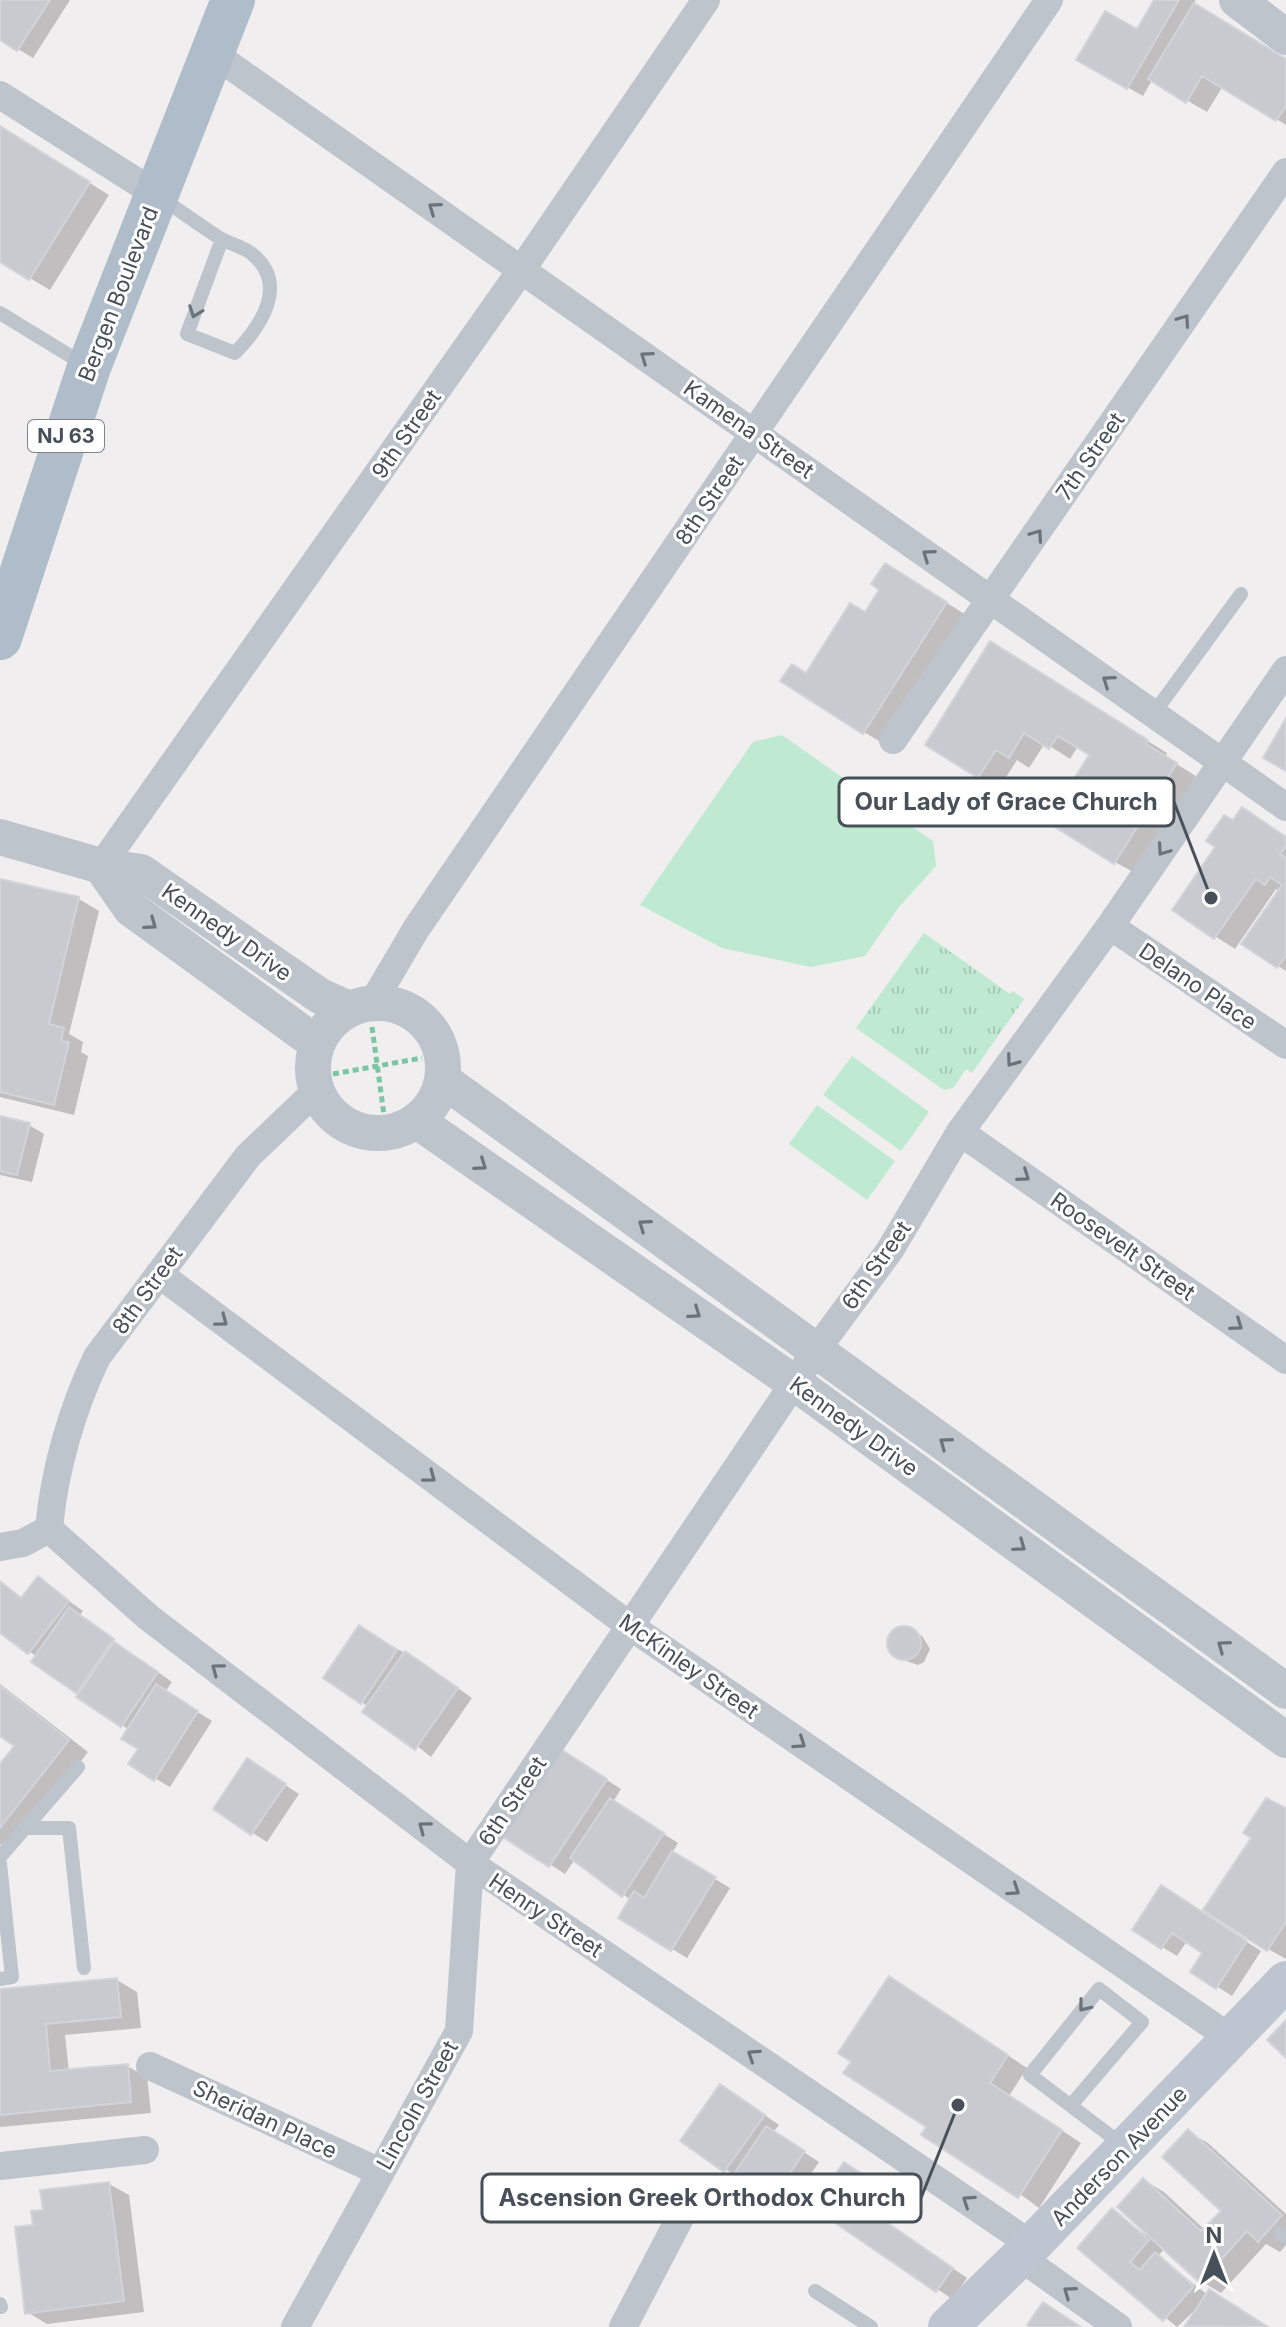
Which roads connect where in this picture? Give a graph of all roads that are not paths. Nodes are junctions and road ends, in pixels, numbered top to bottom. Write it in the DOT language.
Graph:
graph roads {
  1 [pos="233,0"];
  2 [pos="1049,0"];
  3 [pos="1237,0"];
  4 [pos="698,3"];
  5 [pos="1286,37"];
  6 [pos="211,52"];
  7 [pos="0,95"];
  8 [pos="1286,172"];
  9 [pos="156,194"];
  10 [pos="222,239"];
  11 [pos="522,269"];
  12 [pos="0,313"];
  13 [pos="89,367"];
  14 [pos="754,433"];
  15 [pos="12,557"];
  16 [pos="1241,594"];
  17 [pos="992,599"];
  18 [pos="0,638"];
  19 [pos="1286,670"];
  20 [pos="1154,713"];
  21 [pos="893,740"];
  22 [pos="1224,763"];
  23 [pos="1286,807"];
  24 [pos="0,837"];
  25 [pos="101,866"];
  26 [pos="1110,926"];
  27 [pos="364,1010"];
  28 [pos="1286,1045"];
  29 [pos="434,1069"];
  30 [pos="320,1070"];
  31 [pos="400,1118"];
  32 [pos="960,1132"];
  33 [pos="159,1274"];
  34 [pos="817,1349"];
  35 [pos="1286,1360"];
  36 [pos="795,1383"];
  37 [pos="997,1481"];
  38 [pos="975,1514"];
  39 [pos="49,1529"];
  40 [pos="0,1547"];
  41 [pos="1133,1580"];
  42 [pos="1113,1613"];
  43 [pos="630,1626"];
  44 [pos="1283,1689"];
  45 [pos="1273,1730"];
  46 [pos="78,1767"];
  47 [pos="25,1828"];
  48 [pos="0,1857"];
  49 [pos="470,1863"];
  50 [pos="0,1864"];
  51 [pos="84,1968"];
  52 [pos="0,1979"];
  53 [pos="1286,1981"];
  54 [pos="1232,2039"];
  55 [pos="150,2066"];
  56 [pos="1072,2104"];
  57 [pos="1127,2148"];
  58 [pos="145,2150"];
  59 [pos="0,2166"];
  60 [pos="380,2172"];
  61 [pos="692,2195"];
  62 [pos="1026,2251"];
  63 [pos="815,2291"];
  64 [pos="295,2327"];
  65 [pos="623,2327"];
  66 [pos="871,2327"];
  67 [pos="948,2327"];
  68 [pos="1118,2327"];
  1 -- 6 [label="main road, Bergen Boulevard / NJ 63"];
  2 -- 14 [label="street, 8th Street"];
  3 -- 5 [label="street"];
  4 -- 11 [label="street, 9th Street"];
  6 -- 9 [label="main road, Bergen Boulevard / NJ 63"];
  11 -- 6 [label="street, Kamena Street, one-way"];
  7 -- 9 [label="street"];
  17 -- 8 [label="street, 7th Street, one-way"];
  9 -- 10 [label="lane"];
  9 -- 13 [label="main road, Bergen Boulevard / NJ 63"];
  10 -- 10 [label="lane, one-way"];
  14 -- 11 [label="street, Kamena Street, one-way"];
  11 -- 25 [label="street, 9th Street"];
  12 -- 13 [label="lane"];
  13 -- 15 [label="main road, Bergen Boulevard / NJ 63"];
  17 -- 14 [label="street, Kamena Street, one-way"];
  14 -- 27 [label="street, 8th Street"];
  15 -- 18 [label="main road, Bergen Boulevard / NJ 63"];
  16 -- 20 [label="lane"];
  20 -- 17 [label="street, Kamena Street, one-way"];
  17 -- 21 [label="street, 7th Street"];
  19 -- 22 [label="street, 6th Street"];
  20 -- 22 [label="street, Kamena Street"];
  22 -- 23 [label="street, Kamena Street"];
  22 -- 26 [label="street, 6th Street, one-way"];
  24 -- 25 [label="street, Kennedy Drive"];
  25 -- 27 [label="street, Kennedy Drive"];
  25 -- 30 [label="street, Kennedy Drive, one-way"];
  26 -- 28 [label="street, Delano Place"];
  26 -- 32 [label="street, 6th Street, one-way"];
  27 -- 29 [label="street, Kennedy Drive"];
  27 -- 30 [label="street"];
  29 -- 31 [label="street"];
  34 -- 29 [label="street, Kennedy Drive, one-way"];
  30 -- 31 [label="street, Kennedy Drive"];
  30 -- 33 [label="street, 8th Street"];
  31 -- 36 [label="street, Kennedy Drive, one-way"];
  32 -- 34 [label="street, 6th Street"];
  32 -- 35 [label="street, Roosevelt Street, one-way"];
  33 -- 39 [label="street, 8th Street"];
  33 -- 43 [label="street, McKinley Street, one-way"];
  34 -- 36 [label="street, 6th Street"];
  37 -- 34 [label="street, Kennedy Drive, one-way"];
  36 -- 38 [label="street, Kennedy Drive"];
  36 -- 43 [label="street, 6th Street"];
  37 -- 38 [label="street"];
  37 -- 41 [label="street, Kennedy Drive"];
  38 -- 42 [label="street, Kennedy Drive, one-way"];
  39 -- 40 [label="street"];
  49 -- 39 [label="street, Henry Street, one-way"];
  41 -- 42 [label="street"];
  44 -- 41 [label="street, Kennedy Drive, one-way"];
  42 -- 45 [label="street, Kennedy Drive"];
  43 -- 49 [label="street, 6th Street"];
  43 -- 54 [label="street, McKinley Street, one-way"];
  44 -- 45 [label="street"];
  46 -- 47 [label="lane"];
  47 -- 48 [label="lane"];
  47 -- 51 [label="lane"];
  49 -- 60 [label="street, Lincoln Street"];
  62 -- 49 [label="street, Henry Street, one-way"];
  50 -- 52 [label="lane"];
  53 -- 54 [label="main road, Anderson Avenue"];
  54 -- 57 [label="main road, Anderson Avenue"];
  55 -- 60 [label="street, Sheridan Place"];
  56 -- 56 [label="lane, one-way"];
  56 -- 57 [label="lane"];
  57 -- 62 [label="main road, Anderson Avenue"];
  58 -- 59 [label="street"];
  60 -- 64 [label="street, Lincoln Street"];
  61 -- 65 [label="street"];
  62 -- 67 [label="main road, Anderson Avenue"];
  68 -- 62 [label="street, Henry Street, one-way"];
  63 -- 66 [label="lane"];
}
